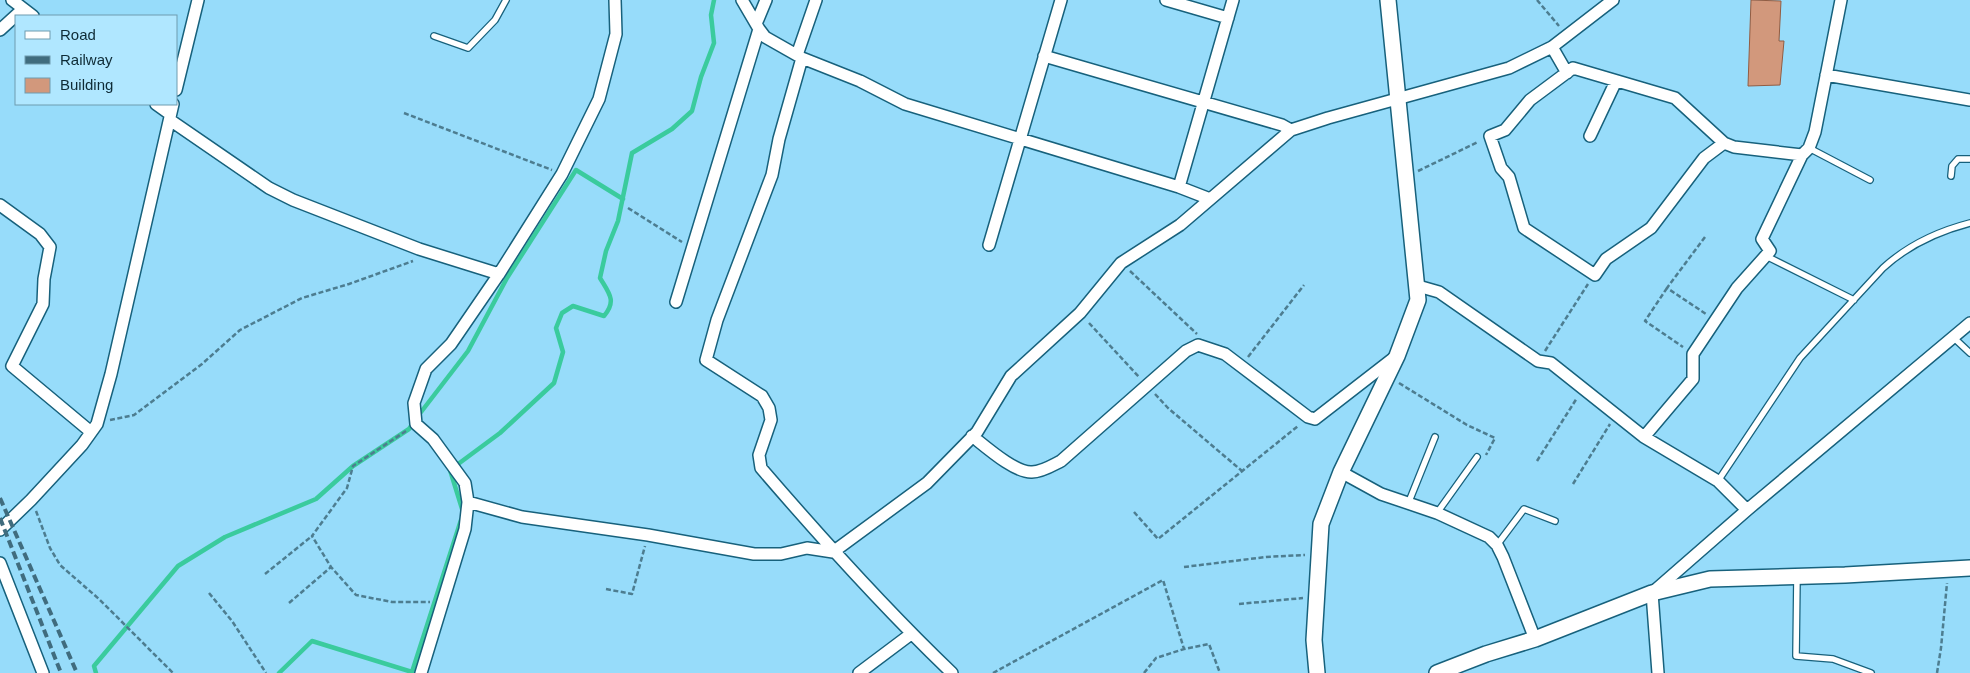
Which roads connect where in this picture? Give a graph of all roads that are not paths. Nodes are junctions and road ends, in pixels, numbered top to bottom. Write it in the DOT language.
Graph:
graph roads {
  1 [pos="198,0"];
  2 [pos="506,0"];
  3 [pos="615,0"];
  4 [pos="742,0"];
  5 [pos="766,0"];
  6 [pos="816,0"];
  7 [pos="1061,0"];
  8 [pos="1166,0"];
  9 [pos="1233,0"];
  10 [pos="1388,0"];
  11 [pos="1613,0"];
  12 [pos="1841,0"];
  13 [pos="19,3"];
  14 [pos="32,15"];
  15 [pos="1228,18"];
  16 [pos="758,27"];
  17 [pos="0,30"];
  18 [pos="434,36"];
  19 [pos="1552,47"];
  20 [pos="1044,56"];
  21 [pos="799,57"];
  22 [pos="1567,73"];
  23 [pos="1826,75"];
  24 [pos="1616,81"];
  25 [pos="178,82"];
  26 [pos="1398,98"];
  27 [pos="1970,100"];
  28 [pos="1204,102"];
  29 [pos="158,105"];
  30 [pos="171,113"];
  31 [pos="1291,130"];
  32 [pos="1590,136"];
  33 [pos="1019,138"];
  34 [pos="1724,143"];
  35 [pos="1806,151"];
  36 [pos="1970,159"];
  37 [pos="1951,176"];
  38 [pos="1870,180"];
  39 [pos="1179,187"];
  40 [pos="1210,199"];
  41 [pos="0,205"];
  42 [pos="1970,223"];
  43 [pos="989,245"];
  44 [pos="1766,256"];
  45 [pos="499,274"];
  46 [pos="1418,286"];
  47 [pos="1854,300"];
  48 [pos="676,302"];
  49 [pos="1970,323"];
  50 [pos="1954,338"];
  51 [pos="1970,353"];
  52 [pos="1397,356"];
  53 [pos="94,428"];
  54 [pos="972,436"];
  55 [pos="1435,436"];
  56 [pos="1644,437"];
  57 [pos="1477,457"];
  58 [pos="1341,472"];
  59 [pos="1718,481"];
  60 [pos="468,502"];
  61 [pos="1408,504"];
  62 [pos="1747,510"];
  63 [pos="1437,513"];
  64 [pos="1555,521"];
  65 [pos="0,530"];
  66 [pos="1496,545"];
  67 [pos="834,552"];
  68 [pos="0,563"];
  69 [pos="1970,568"];
  70 [pos="1798,576"];
  71 [pos="1652,593"];
  72 [pos="911,634"];
  73 [pos="1535,639"];
  74 [pos="43,673"];
  75 [pos="421,673"];
  76 [pos="859,673"];
  77 [pos="952,673"];
  78 [pos="1317,673"];
  79 [pos="1437,673"];
  80 [pos="1658,673"];
  81 [pos="1871,673"];
  1 -- 25 [label="street"];
  2 -- 18 [label="lane"];
  3 -- 45 [label="street"];
  4 -- 16 [label="street"];
  5 -- 16 [label="street"];
  6 -- 21 [label="street"];
  7 -- 20 [label="street"];
  8 -- 15 [label="street"];
  9 -- 15 [label="street"];
  10 -- 26 [label="street"];
  11 -- 19 [label="street"];
  12 -- 23 [label="street"];
  13 -- 14 [label="street"];
  13 -- 17 [label="street"];
  15 -- 28 [label="street"];
  16 -- 21 [label="street"];
  16 -- 48 [label="street"];
  19 -- 22 [label="street"];
  19 -- 26 [label="street"];
  20 -- 28 [label="street"];
  20 -- 33 [label="street"];
  21 -- 33 [label="street"];
  21 -- 67 [label="street"];
  22 -- 24 [label="street"];
  22 -- 34 [label="street"];
  23 -- 27 [label="street"];
  23 -- 35 [label="street"];
  24 -- 32 [label="street"];
  24 -- 34 [label="street"];
  26 -- 31 [label="street"];
  26 -- 46 [label="street"];
  28 -- 31 [label="street"];
  28 -- 39 [label="street"];
  29 -- 30 [label="street"];
  30 -- 45 [label="street"];
  30 -- 53 [label="street"];
  31 -- 40 [label="street"];
  33 -- 39 [label="street"];
  33 -- 43 [label="street"];
  34 -- 35 [label="street"];
  35 -- 38 [label="lane"];
  35 -- 44 [label="street"];
  36 -- 37 [label="lane"];
  39 -- 40 [label="street"];
  40 -- 54 [label="street"];
  41 -- 53 [label="street"];
  42 -- 47 [label="lane"];
  44 -- 47 [label="lane"];
  44 -- 56 [label="street"];
  45 -- 60 [label="street"];
  46 -- 52 [label="street"];
  46 -- 56 [label="street"];
  47 -- 59 [label="lane"];
  49 -- 50 [label="street"];
  50 -- 51 [label="lane"];
  50 -- 62 [label="street"];
  52 -- 54 [label="street"];
  52 -- 58 [label="street"];
  53 -- 65 [label="street"];
  54 -- 67 [label="street"];
  55 -- 61 [label="lane"];
  56 -- 59 [label="street"];
  57 -- 63 [label="lane"];
  58 -- 61 [label="street"];
  58 -- 78 [label="street"];
  59 -- 62 [label="street"];
  60 -- 67 [label="street"];
  60 -- 75 [label="street"];
  61 -- 63 [label="street"];
  62 -- 71 [label="street"];
  63 -- 66 [label="street"];
  64 -- 66 [label="lane"];
  66 -- 73 [label="street"];
  67 -- 72 [label="street"];
  68 -- 74 [label="street"];
  69 -- 70 [label="street"];
  70 -- 71 [label="street"];
  70 -- 81 [label="lane"];
  71 -- 73 [label="street"];
  71 -- 80 [label="street"];
  72 -- 76 [label="street"];
  72 -- 77 [label="street"];
  73 -- 79 [label="street"];
}
